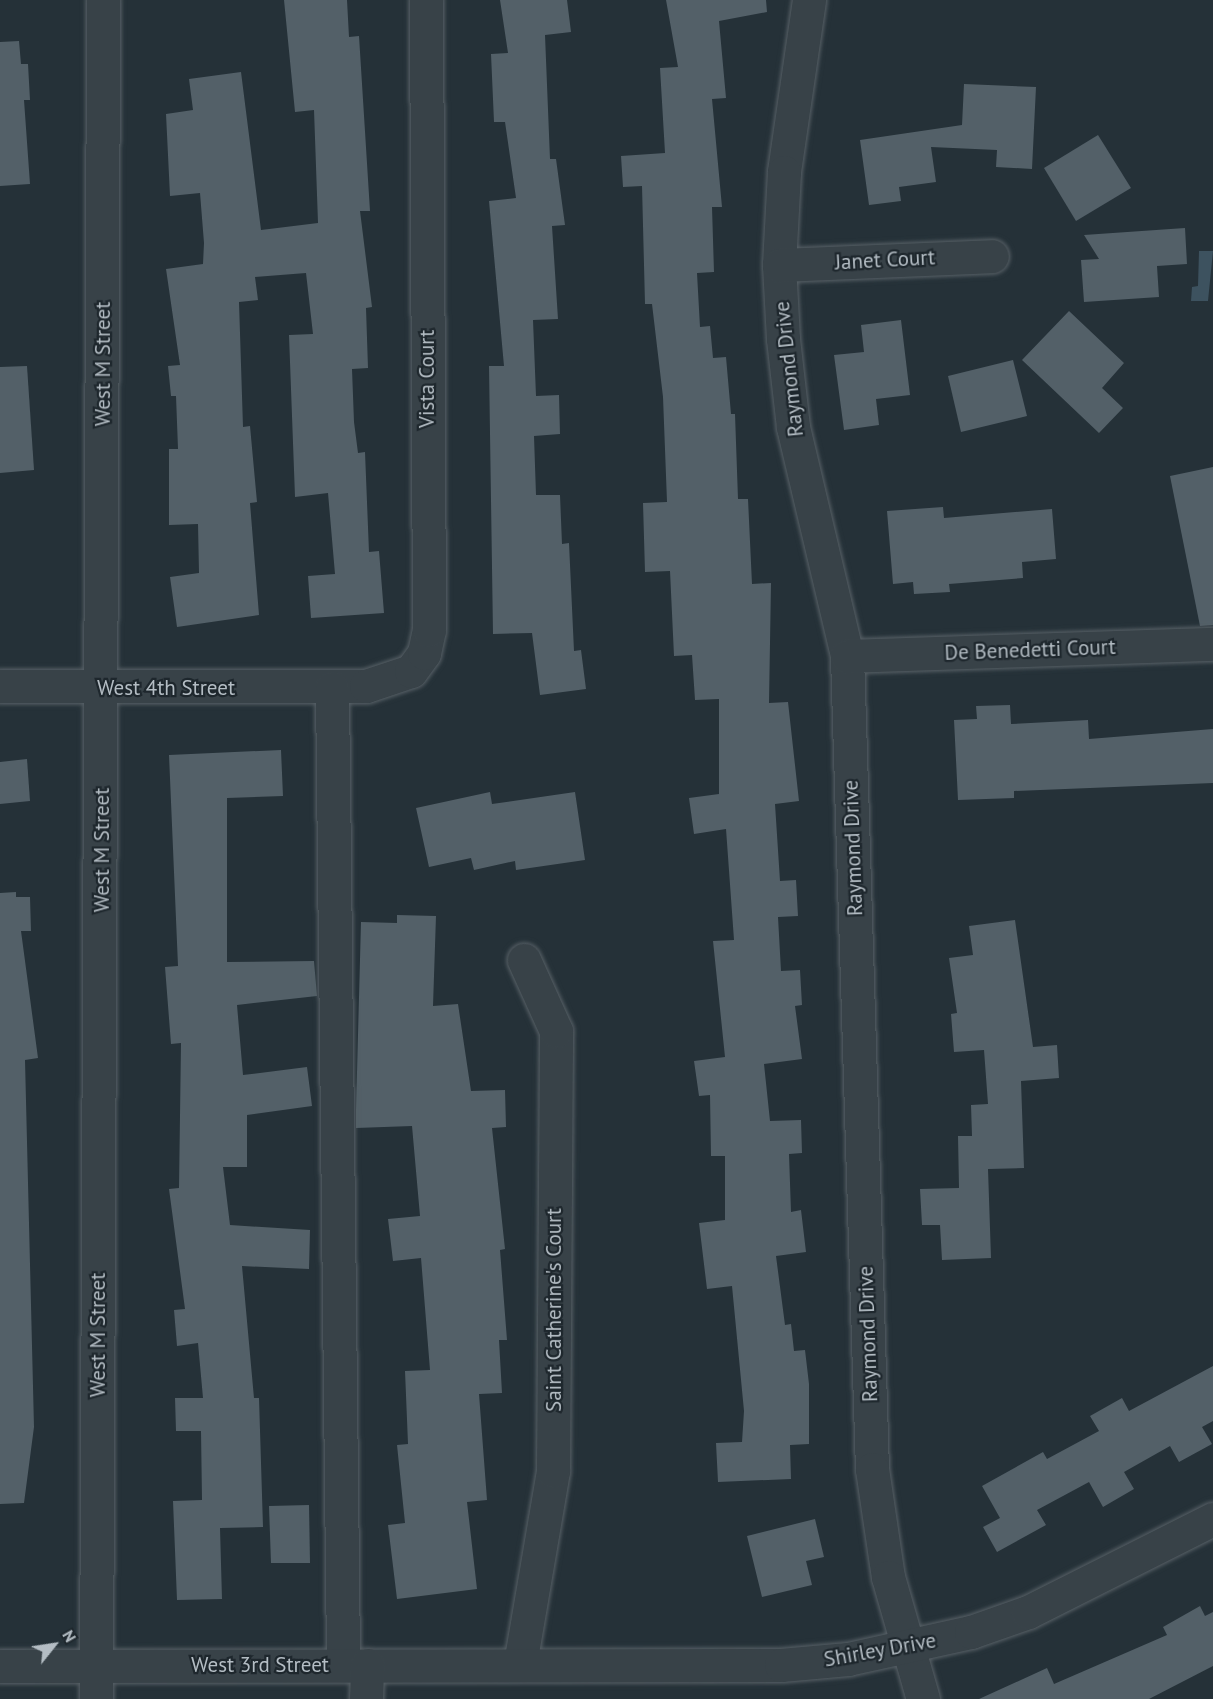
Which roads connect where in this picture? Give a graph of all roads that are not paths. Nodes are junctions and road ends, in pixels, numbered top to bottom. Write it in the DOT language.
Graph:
graph roads {
  1 [pos="103,0"];
  2 [pos="426,0"];
  3 [pos="809,0"];
  4 [pos="992,256"];
  5 [pos="779,265"];
  6 [pos="1213,644"];
  7 [pos="848,656"];
  8 [pos="0,686"];
  9 [pos="104,688"];
  10 [pos="332,688"];
  11 [pos="524,960"];
  12 [pos="1213,1519"];
  13 [pos="906,1648"];
  14 [pos="520,1664"];
  15 [pos="96,1665"];
  16 [pos="355,1665"];
  17 [pos="0,1666"];
  18 [pos="96,1699"];
  19 [pos="366,1699"];
  20 [pos="923,1699"];
  1 -- 9 [label="street, West M Street"];
  2 -- 10 [label="street, Vista Court"];
  3 -- 5 [label="street, Raymond Drive"];
  4 -- 5 [label="street, Janet Court"];
  5 -- 7 [label="street, Raymond Drive"];
  6 -- 7 [label="street, De Benedetti Court"];
  7 -- 13 [label="street, Raymond Drive"];
  8 -- 9 [label="street, West 4th Street"];
  9 -- 10 [label="street, West 4th Street"];
  9 -- 15 [label="street, West M Street"];
  10 -- 16 [label="street"];
  11 -- 14 [label="street, Saint Catherine's Court"];
  12 -- 13 [label="street, Shirley Drive"];
  13 -- 14 [label="street, Shirley Drive"];
  13 -- 20 [label="street, Raymond Drive"];
  14 -- 16 [label="street, West 3rd Street"];
  15 -- 16 [label="street, West 3rd Street"];
  15 -- 17 [label="street, West 3rd Street"];
  15 -- 18 [label="street, West M Street"];
  16 -- 19 [label="street"];
}
